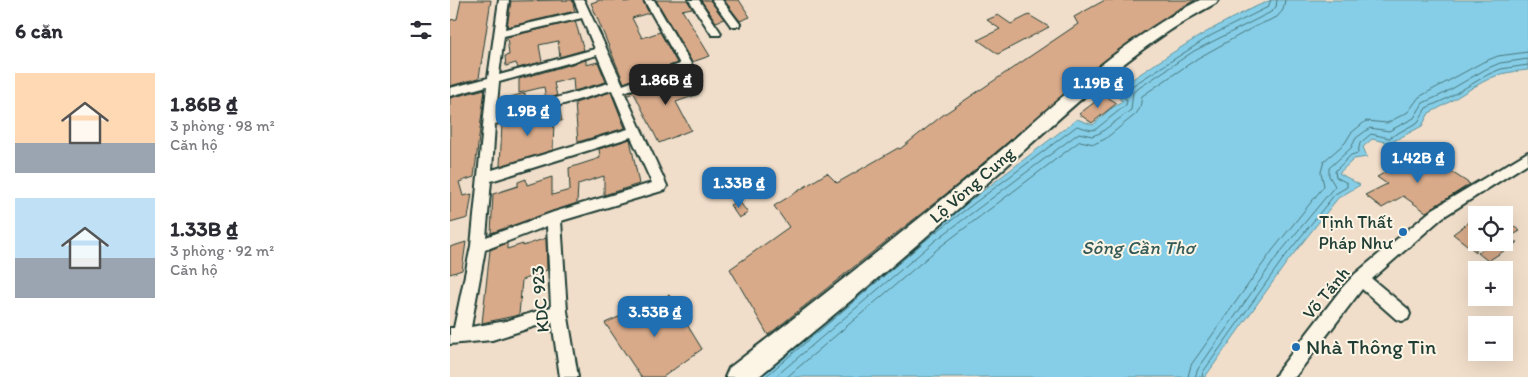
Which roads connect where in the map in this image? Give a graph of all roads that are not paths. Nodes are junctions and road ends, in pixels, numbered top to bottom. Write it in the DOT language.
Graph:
graph roads {
  1 [pos="504,0"];
  2 [pos="580,0"];
  3 [pos="649,0"];
  4 [pos="694,0"];
  5 [pos="717,0"];
  6 [pos="1211,0"];
  7 [pos="585,14"];
  8 [pos="735,24"];
  9 [pos="716,33"];
  10 [pos="498,34"];
  11 [pos="600,51"];
  12 [pos="685,66"];
  13 [pos="493,80"];
  14 [pos="695,81"];
  15 [pos="618,88"];
  16 [pos="450,92"];
  17 [pos="490,121"];
  18 [pos="635,131"];
  19 [pos="1528,157"];
  20 [pos="486,177"];
  21 [pos="554,218"];
  22 [pos="478,246"];
  23 [pos="1361,279"];
  24 [pos="560,311"];
  25 [pos="1402,314"];
  26 [pos="455,336"];
  27 [pos="569,377"];
  28 [pos="738,377"];
  29 [pos="1284,377"];
  1 -- 10 [label="street"];
  2 -- 7 [label="street"];
  3 -- 12 [label="street"];
  4 -- 9 [label="street"];
  5 -- 8 [label="street"];
  6 -- 28 [label="main road, Lộ Vòng Cung"];
  7 -- 10 [label="street"];
  7 -- 11 [label="street"];
  10 -- 13 [label="street"];
  11 -- 13 [label="street"];
  11 -- 15 [label="street"];
  12 -- 14 [label="street"];
  12 -- 15 [label="street"];
  13 -- 16 [label="street"];
  13 -- 17 [label="street"];
  15 -- 17 [label="street"];
  15 -- 18 [label="street"];
  17 -- 20 [label="street"];
  18 -- 20 [label="street"];
  18 -- 21 [label="street"];
  19 -- 23 [label="street, Võ Tánh"];
  20 -- 22 [label="street"];
  21 -- 22 [label="street"];
  21 -- 24 [label="street, KDC 923"];
  22 -- 26 [label="street"];
  23 -- 25 [label="street"];
  23 -- 29 [label="street, Võ Tánh"];
  24 -- 26 [label="street"];
  24 -- 27 [label="street, KDC 923"];
}
